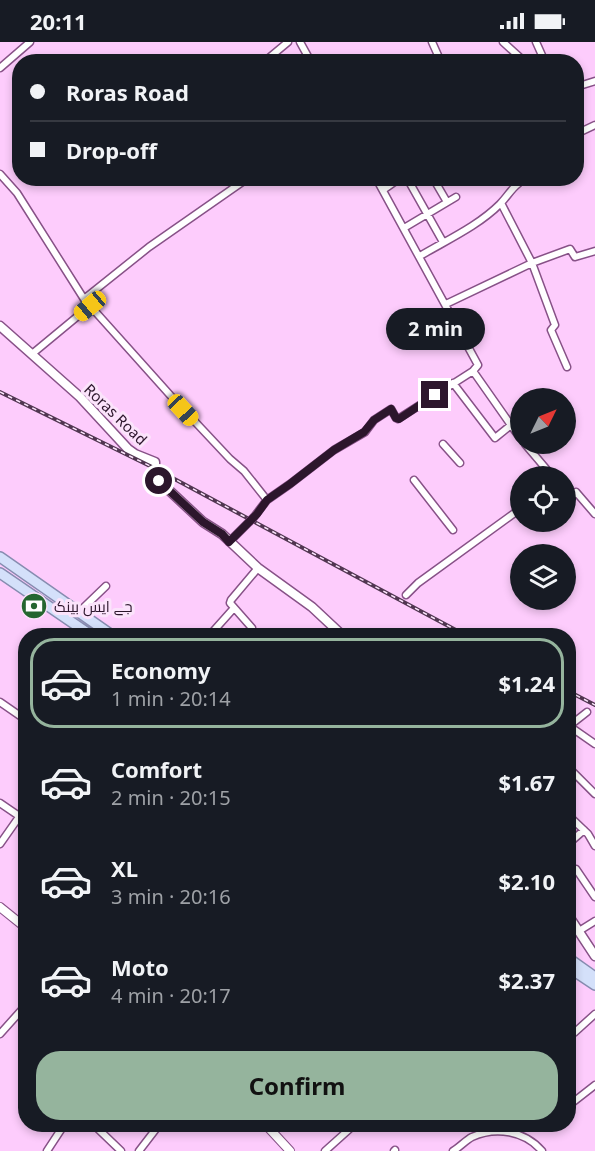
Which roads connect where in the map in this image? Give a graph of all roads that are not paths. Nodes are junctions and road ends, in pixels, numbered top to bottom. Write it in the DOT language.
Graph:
graph roads {
  1 [pos="30,42"];
  2 [pos="288,42"];
  3 [pos="503,42"];
  4 [pos="16,54"];
  5 [pos="274,54"];
  6 [pos="516,54"];
  7 [pos="12,58"];
  8 [pos="0,68"];
  9 [pos="0,174"];
  10 [pos="237,186"];
  11 [pos="380,186"];
  12 [pos="388,186"];
  13 [pos="412,186"];
  14 [pos="438,186"];
  15 [pos="515,186"];
  16 [pos="382,190"];
  17 [pos="456,197"];
  18 [pos="447,202"];
  19 [pos="501,203"];
  20 [pos="428,214"];
  21 [pos="404,228"];
  22 [pos="443,242"];
  23 [pos="595,251"];
  24 [pos="420,255"];
  25 [pos="532,263"];
  26 [pos="84,299"];
  27 [pos="446,304"];
  28 [pos="90,306"];
  29 [pos="0,326"];
  30 [pos="32,354"];
  31 [pos="567,367"];
  32 [pos="473,371"];
  33 [pos="453,383"];
  34 [pos="510,424"];
  35 [pos="510,426"];
  36 [pos="443,444"];
  37 [pos="533,454"];
  38 [pos="460,463"];
  39 [pos="544,466"];
  40 [pos="414,480"];
  41 [pos="576,492"];
  42 [pos="267,500"];
  43 [pos="595,514"];
  44 [pos="510,516"];
  45 [pos="453,530"];
  46 [pos="229,542"];
  47 [pos="0,557"];
  48 [pos="258,568"];
  49 [pos="0,573"];
  50 [pos="106,586"];
  51 [pos="406,596"];
  52 [pos="234,608"];
  53 [pos="79,612"];
  54 [pos="80,628"];
  55 [pos="102,628"];
  56 [pos="216,628"];
  57 [pos="252,628"];
  58 [pos="332,628"];
  59 [pos="0,702"];
  60 [pos="587,712"];
  61 [pos="18,714"];
  62 [pos="576,721"];
  63 [pos="576,731"];
  64 [pos="595,744"];
  65 [pos="576,775"];
  66 [pos="595,794"];
  67 [pos="0,803"];
  68 [pos="18,815"];
  69 [pos="18,817"];
  70 [pos="576,822"];
  71 [pos="584,830"];
  72 [pos="576,837"];
  73 [pos="0,844"];
  74 [pos="595,846"];
  75 [pos="576,869"];
  76 [pos="595,897"];
  77 [pos="0,907"];
  78 [pos="18,921"];
  79 [pos="595,921"];
  80 [pos="576,927"];
  81 [pos="579,931"];
  82 [pos="595,956"];
  83 [pos="576,963"];
  84 [pos="576,972"];
  85 [pos="595,976"];
  86 [pos="595,985"];
  87 [pos="18,1014"];
  88 [pos="595,1014"];
  89 [pos="576,1031"];
  90 [pos="0,1034"];
  91 [pos="595,1085"];
  92 [pos="576,1100"];
  93 [pos="59,1132"];
  94 [pos="101,1132"];
  95 [pos="154,1132"];
  96 [pos="272,1132"];
  97 [pos="346,1132"];
  98 [pos="488,1132"];
  99 [pos="512,1132"];
  100 [pos="47,1151"];
  101 [pos="121,1151"];
  102 [pos="139,1151"];
  103 [pos="290,1151"];
  104 [pos="325,1151"];
  105 [pos="453,1151"];
  106 [pos="542,1151"];
  1 -- 4 [label="street"];
  2 -- 5 [label="street"];
  3 -- 6 [label="street"];
  7 -- 8 [label="street"];
  9 -- 26 [label="street"];
  10 -- 26 [label="street"];
  11 -- 16 [label="street"];
  12 -- 16 [label="street"];
  13 -- 20 [label="street"];
  14 -- 18 [label="street"];
  15 -- 19 [label="street"];
  16 -- 21 [label="street"];
  17 -- 18 [label="street"];
  18 -- 20 [label="street"];
  19 -- 22 [label="street"];
  19 -- 25 [label="street"];
  20 -- 21 [label="street"];
  20 -- 22 [label="street"];
  21 -- 24 [label="street"];
  22 -- 24 [label="street"];
  23 -- 25 [label="street"];
  24 -- 27 [label="street"];
  25 -- 27 [label="street"];
  25 -- 31 [label="street"];
  26 -- 28 [label="street"];
  27 -- 32 [label="street"];
  28 -- 30 [label="street"];
  28 -- 42 [label="street"];
  29 -- 30 [label="main road, Roras Road"];
  30 -- 46 [label="main road, Roras Road"];
  32 -- 33 [label="street"];
  32 -- 34 [label="street"];
  33 -- 35 [label="street"];
  33 -- 42 [label="street"];
  36 -- 38 [label="street"];
  37 -- 39 [label="street"];
  40 -- 45 [label="street"];
  41 -- 43 [label="street"];
  42 -- 46 [label="street"];
  44 -- 51 [label="street"];
  46 -- 48 [label="main road, Roras Road"];
  47 -- 53 [label="main road"];
  48 -- 52 [label="street"];
  48 -- 58 [label="main road, Roras Road"];
  49 -- 54 [label="main road"];
  50 -- 53 [label="street"];
  52 -- 56 [label="street"];
  52 -- 57 [label="street"];
  53 -- 55 [label="main road"];
  59 -- 61 [label="street"];
  60 -- 62 [label="street"];
  63 -- 64 [label="street"];
  65 -- 66 [label="street"];
  67 -- 68 [label="street"];
  69 -- 73 [label="street"];
  70 -- 71 [label="street"];
  71 -- 72 [label="street"];
  71 -- 74 [label="street"];
  75 -- 76 [label="street"];
  77 -- 78 [label="street"];
  79 -- 81 [label="street"];
  80 -- 81 [label="main road"];
  81 -- 82 [label="main road"];
  83 -- 85 [label="main road"];
  84 -- 86 [label="main road"];
  87 -- 90 [label="street"];
  88 -- 89 [label="street"];
  91 -- 92 [label="street"];
  93 -- 100 [label="street"];
  94 -- 101 [label="street"];
  95 -- 102 [label="street"];
  96 -- 103 [label="street"];
  97 -- 104 [label="street"];
  98 -- 105 [label="street"];
  99 -- 106 [label="street"];
}
